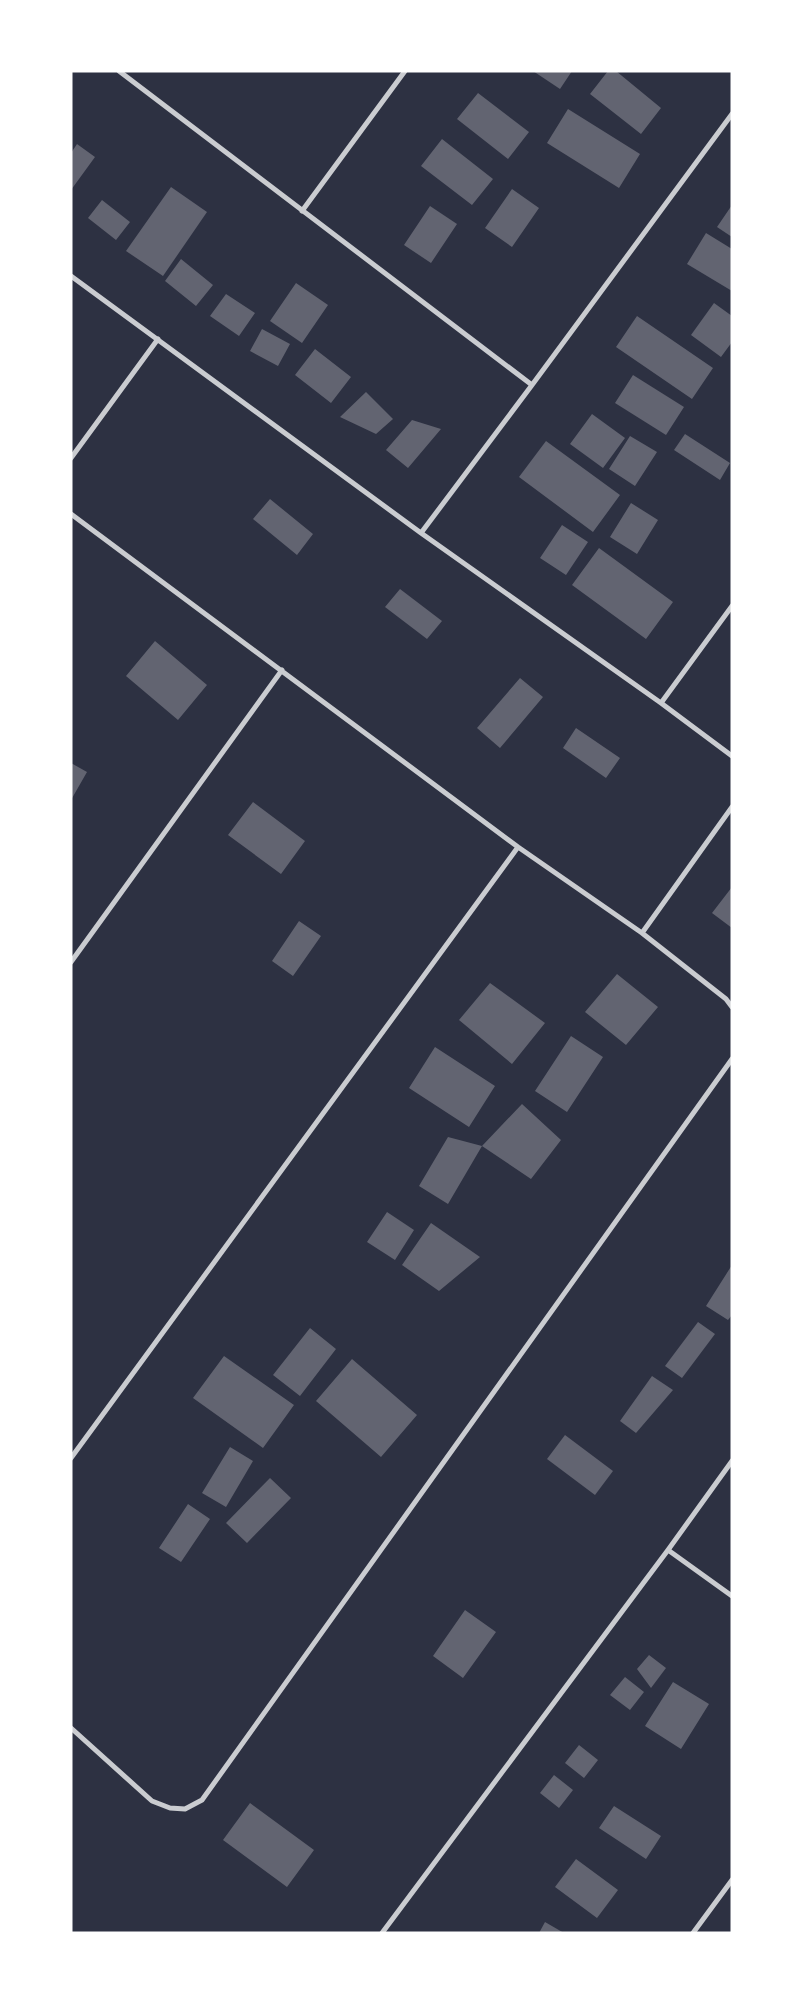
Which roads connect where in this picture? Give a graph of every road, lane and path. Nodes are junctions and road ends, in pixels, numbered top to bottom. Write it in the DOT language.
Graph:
graph roads {
  1 [pos="119,71"];
  2 [pos="405,71"];
  3 [pos="732,114"];
  4 [pos="302,211"];
  5 [pos="71,276"];
  6 [pos="158,339"];
  7 [pos="532,385"];
  8 [pos="71,458"];
  9 [pos="71,514"];
  10 [pos="421,533"];
  11 [pos="732,606"];
  12 [pos="282,670"];
  13 [pos="661,703"];
  14 [pos="732,756"];
  15 [pos="732,807"];
  16 [pos="518,847"];
  17 [pos="642,933"];
  18 [pos="71,962"];
  19 [pos="732,1007"];
  20 [pos="732,1059"];
  21 [pos="71,1458"];
  22 [pos="732,1461"];
  23 [pos="668,1550"];
  24 [pos="732,1596"];
  25 [pos="71,1728"];
  26 [pos="732,1880"];
  27 [pos="382,1933"];
  28 [pos="693,1933"];
  1 -- 4 [label="street"];
  2 -- 4 [label="street"];
  3 -- 7 [label="street"];
  4 -- 7 [label="street"];
  5 -- 6 [label="street"];
  6 -- 8 [label="street"];
  6 -- 10 [label="street"];
  7 -- 10 [label="street"];
  9 -- 12 [label="street"];
  10 -- 13 [label="street"];
  11 -- 13 [label="street"];
  12 -- 16 [label="street"];
  12 -- 18 [label="street"];
  13 -- 14 [label="street"];
  15 -- 17 [label="street"];
  16 -- 17 [label="street"];
  16 -- 21 [label="street"];
  17 -- 19 [label="street"];
  20 -- 25 [label="street"];
  22 -- 23 [label="street"];
  23 -- 24 [label="street"];
  23 -- 27 [label="street"];
  26 -- 28 [label="street"];
}
